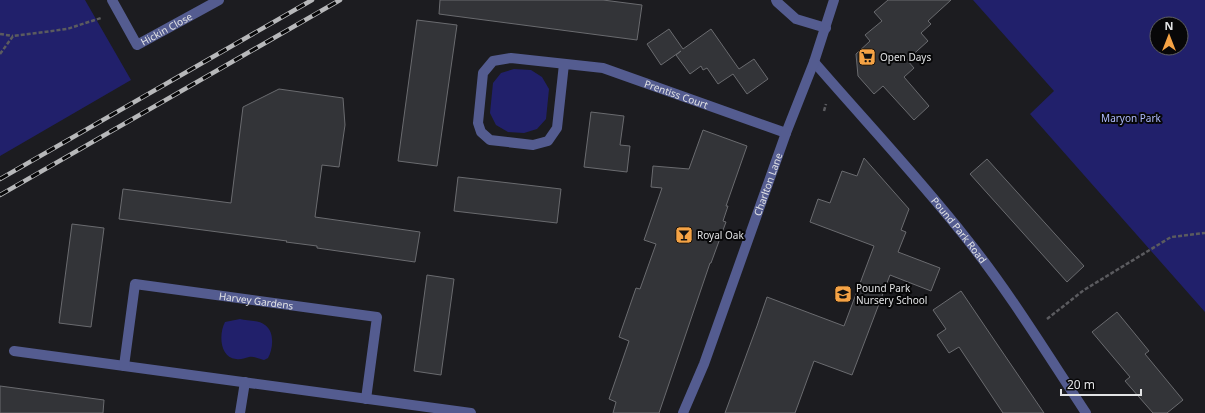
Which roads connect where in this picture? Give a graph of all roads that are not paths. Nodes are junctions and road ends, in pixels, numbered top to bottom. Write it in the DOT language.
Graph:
graph roads {
  1 [pos="112,0"];
  2 [pos="219,0"];
  3 [pos="776,0"];
  4 [pos="834,0"];
  5 [pos="826,28"];
  6 [pos="814,62"];
  7 [pos="564,64"];
  8 [pos="786,133"];
  9 [pos="14,351"];
  10 [pos="124,366"];
  11 [pos="245,382"];
  12 [pos="366,399"];
  13 [pos="240,413"];
  14 [pos="471,413"];
  15 [pos="683,413"];
  16 [pos="1086,413"];
  1 -- 2 [label="street, Hickin Close"];
  3 -- 5 [label="street"];
  4 -- 5 [label="street, Charlton Lane"];
  5 -- 6 [label="street, Charlton Lane"];
  6 -- 8 [label="street, Charlton Lane"];
  6 -- 16 [label="street, Pound Park Road"];
  7 -- 7 [label="street, Prentiss Court"];
  7 -- 8 [label="street, Prentiss Court"];
  8 -- 15 [label="street, Charlton Lane"];
  9 -- 10 [label="street"];
  10 -- 11 [label="street"];
  10 -- 12 [label="street, Harvey Gardens"];
  11 -- 12 [label="street"];
  11 -- 13 [label="street"];
  12 -- 14 [label="street"];
}
